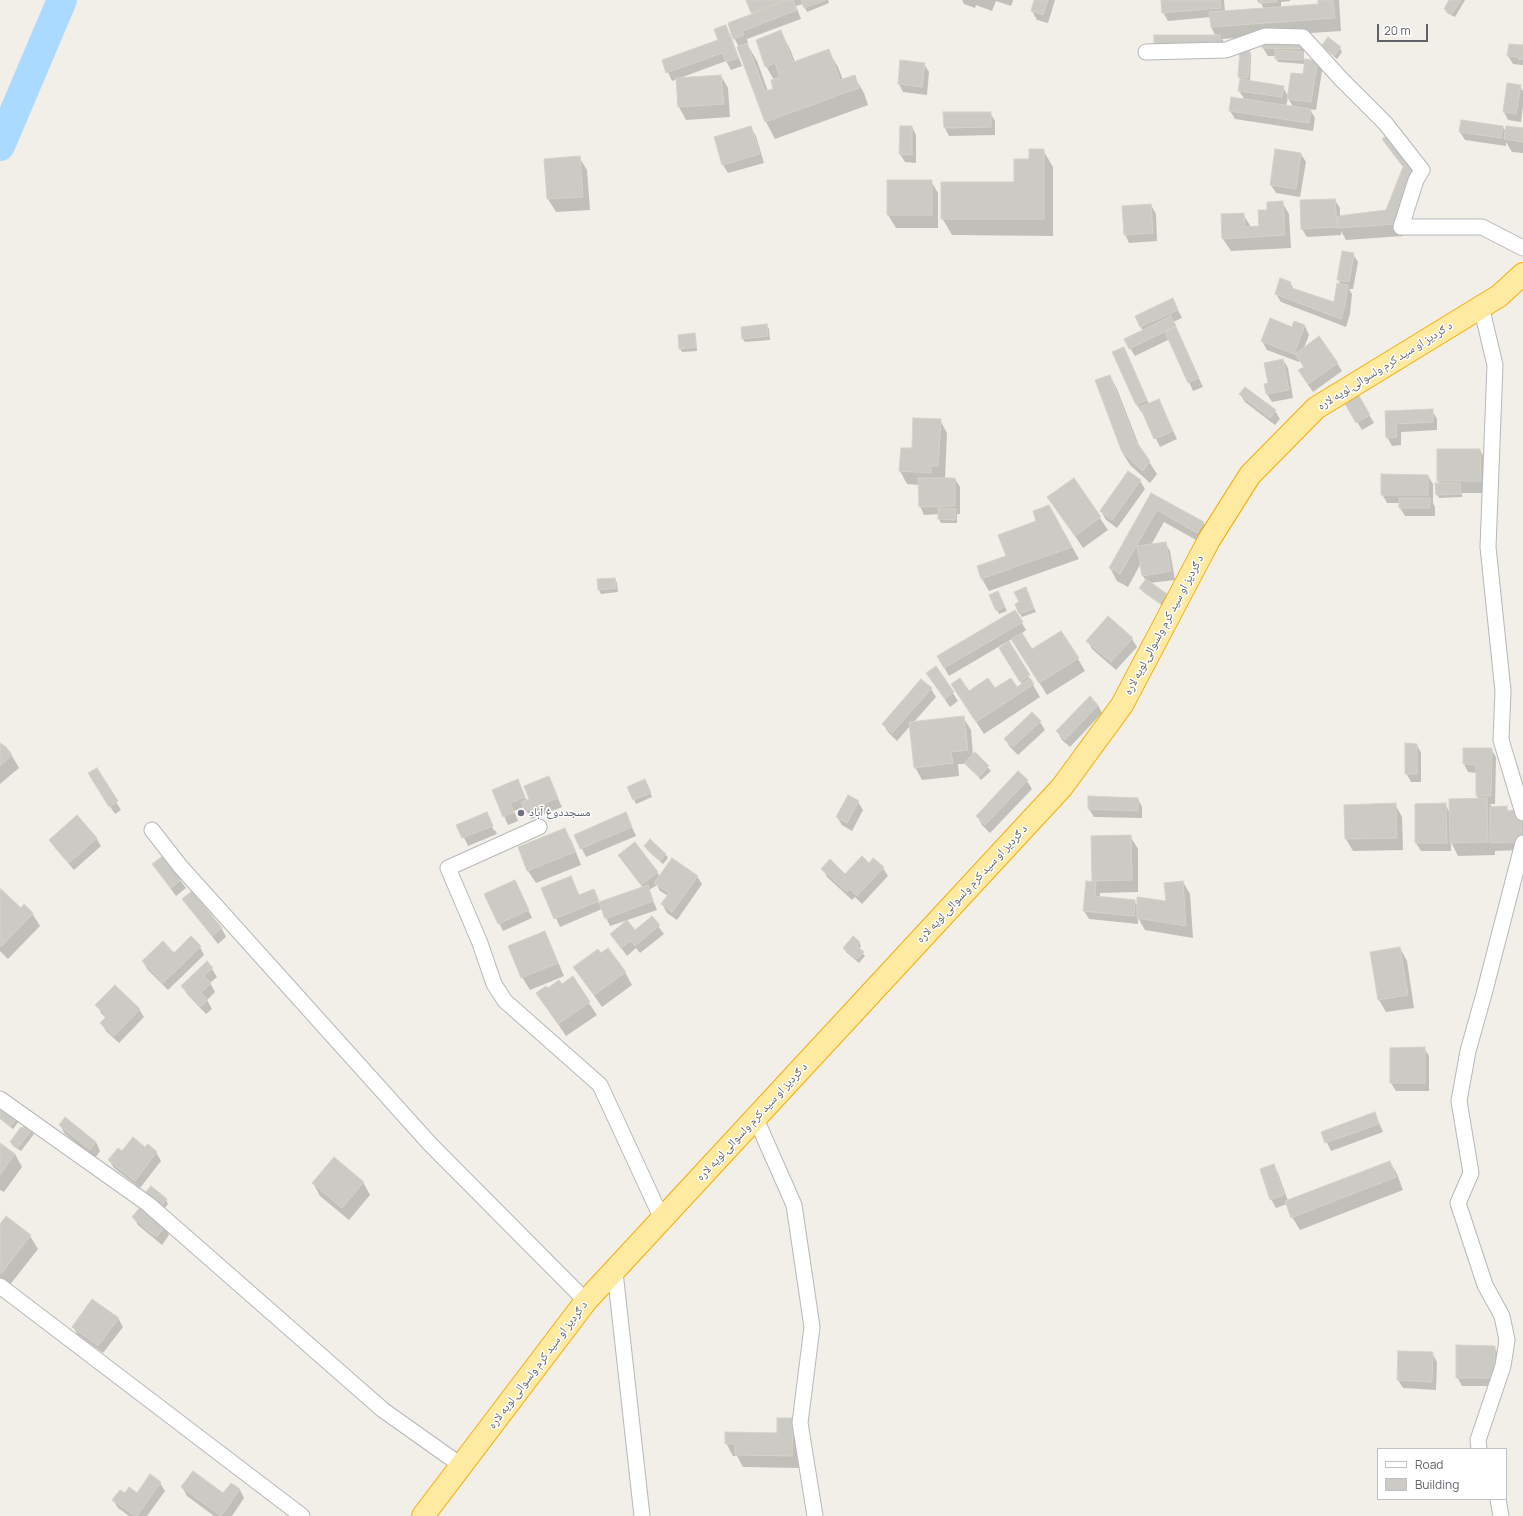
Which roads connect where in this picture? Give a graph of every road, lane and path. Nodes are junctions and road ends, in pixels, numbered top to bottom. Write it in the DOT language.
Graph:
graph roads {
  1 [pos="1146,52"];
  2 [pos="1523,248"];
  3 [pos="1523,274"];
  4 [pos="1481,306"];
  5 [pos="1523,812"];
  6 [pos="539,827"];
  7 [pos="152,830"];
  8 [pos="1523,843"];
  9 [pos="0,1099"];
  10 [pos="756,1119"];
  11 [pos="662,1219"];
  12 [pos="615,1272"];
  13 [pos="0,1286"];
  14 [pos="586,1301"];
  15 [pos="1479,1448"];
  16 [pos="462,1466"];
  17 [pos="1498,1500"];
  18 [pos="302,1516"];
  19 [pos="423,1516"];
  20 [pos="642,1516"];
  21 [pos="814,1516"];
  22 [pos="1501,1516"];
  1 -- 2 [label="street"];
  3 -- 4 [label="highway, د ګردیز او سید کرم ولسوالۍ لویه لاره"];
  4 -- 5 [label="street"];
  4 -- 10 [label="highway, د ګردیز او سید کرم ولسوالۍ لویه لاره"];
  6 -- 11 [label="street"];
  7 -- 14 [label="street"];
  8 -- 15 [label="street"];
  9 -- 16 [label="street"];
  10 -- 11 [label="highway, د ګردیز او سید کرم ولسوالۍ لویه لاره"];
  10 -- 21 [label="street"];
  11 -- 12 [label="highway, د ګردیز او سید کرم ولسوالۍ لویه لاره"];
  12 -- 14 [label="highway, د ګردیز او سید کرم ولسوالۍ لویه لاره"];
  12 -- 20 [label="street"];
  13 -- 18 [label="street"];
  14 -- 16 [label="highway, د ګردیز او سید کرم ولسوالۍ لویه لاره"];
  16 -- 19 [label="highway, د ګردیز او سید کرم ولسوالۍ لویه لاره"];
  17 -- 22 [label="street"];
}
